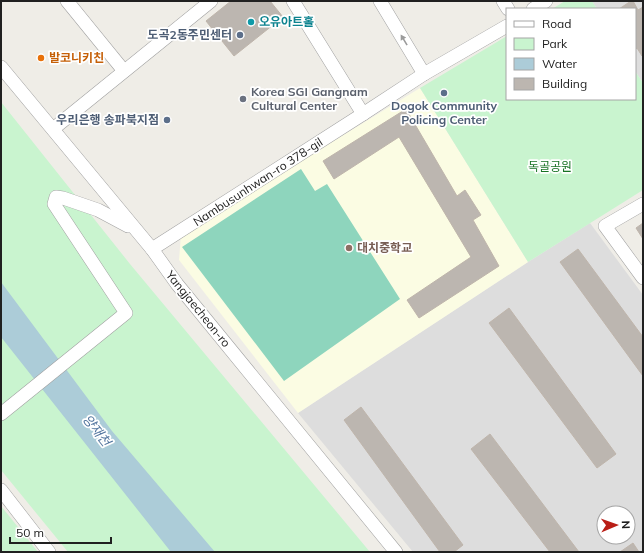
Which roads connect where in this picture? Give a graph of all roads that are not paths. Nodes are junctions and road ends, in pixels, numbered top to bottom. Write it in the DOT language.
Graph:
graph roads {
  1 [pos="211,1"];
  2 [pos="293,1"];
  3 [pos="380,1"];
  4 [pos="546,1"];
  5 [pos="72,3"];
  6 [pos="535,8"];
  7 [pos="506,27"];
  8 [pos="1,67"];
  9 [pos="124,71"];
  10 [pos="424,74"];
  11 [pos="363,114"];
  12 [pos="52,129"];
  13 [pos="643,204"];
  14 [pos="128,226"];
  15 [pos="152,249"];
  16 [pos="643,278"];
  17 [pos="1,414"];
  18 [pos="1,490"];
  19 [pos="49,552"];
  20 [pos="396,552"];
  1 -- 9 [label="street"];
  2 -- 11 [label="street"];
  10 -- 3 [label="street, one-way"];
  4 -- 6 [label="street"];
  5 -- 9 [label="street"];
  7 -- 10 [label="street, Nambusunhwan-ro 378-gil"];
  8 -- 12 [label="street, Yangjaecheon-ro"];
  9 -- 12 [label="street"];
  10 -- 11 [label="street, Nambusunhwan-ro 378-gil"];
  11 -- 15 [label="street, Nambusunhwan-ro 378-gil"];
  12 -- 15 [label="street, Yangjaecheon-ro"];
  13 -- 16 [label="street"];
  14 -- 17 [label="street"];
  15 -- 20 [label="street, Yangjaecheon-ro"];
  18 -- 19 [label="street"];
}
